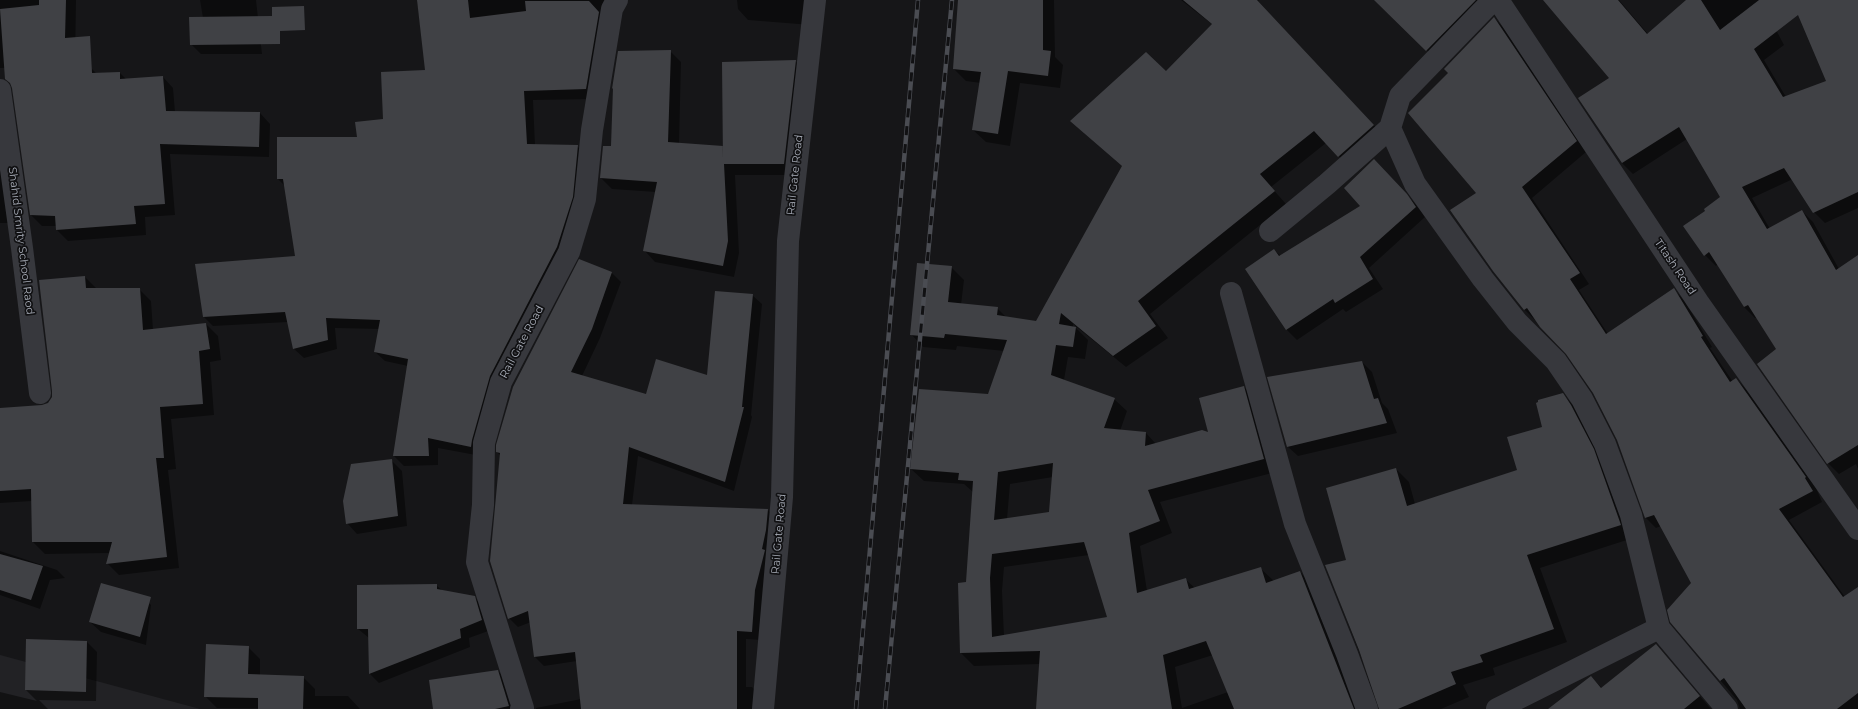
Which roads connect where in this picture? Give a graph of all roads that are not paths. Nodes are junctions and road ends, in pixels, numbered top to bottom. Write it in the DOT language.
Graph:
graph roads {
  1 [pos="617,0"];
  2 [pos="815,0"];
  3 [pos="1493,0"];
  4 [pos="1498,0"];
  5 [pos="0,90"];
  6 [pos="1390,128"];
  7 [pos="1270,231"];
  8 [pos="1231,293"];
  9 [pos="40,393"];
  10 [pos="1858,529"];
  11 [pos="1659,628"];
  12 [pos="521,709"];
  13 [pos="763,709"];
  14 [pos="1367,709"];
  15 [pos="1497,709"];
  16 [pos="1727,709"];
  1 -- 12 [label="street, Rail Gate Road"];
  2 -- 13 [label="street, Rail Gate Road"];
  3 -- 6 [label="street"];
  4 -- 10 [label="street, Titash Road"];
  5 -- 9 [label="street, Shahid Smrity School Raod"];
  6 -- 7 [label="street"];
  6 -- 11 [label="street"];
  8 -- 14 [label="street"];
  11 -- 15 [label="street"];
  11 -- 16 [label="street"];
}
